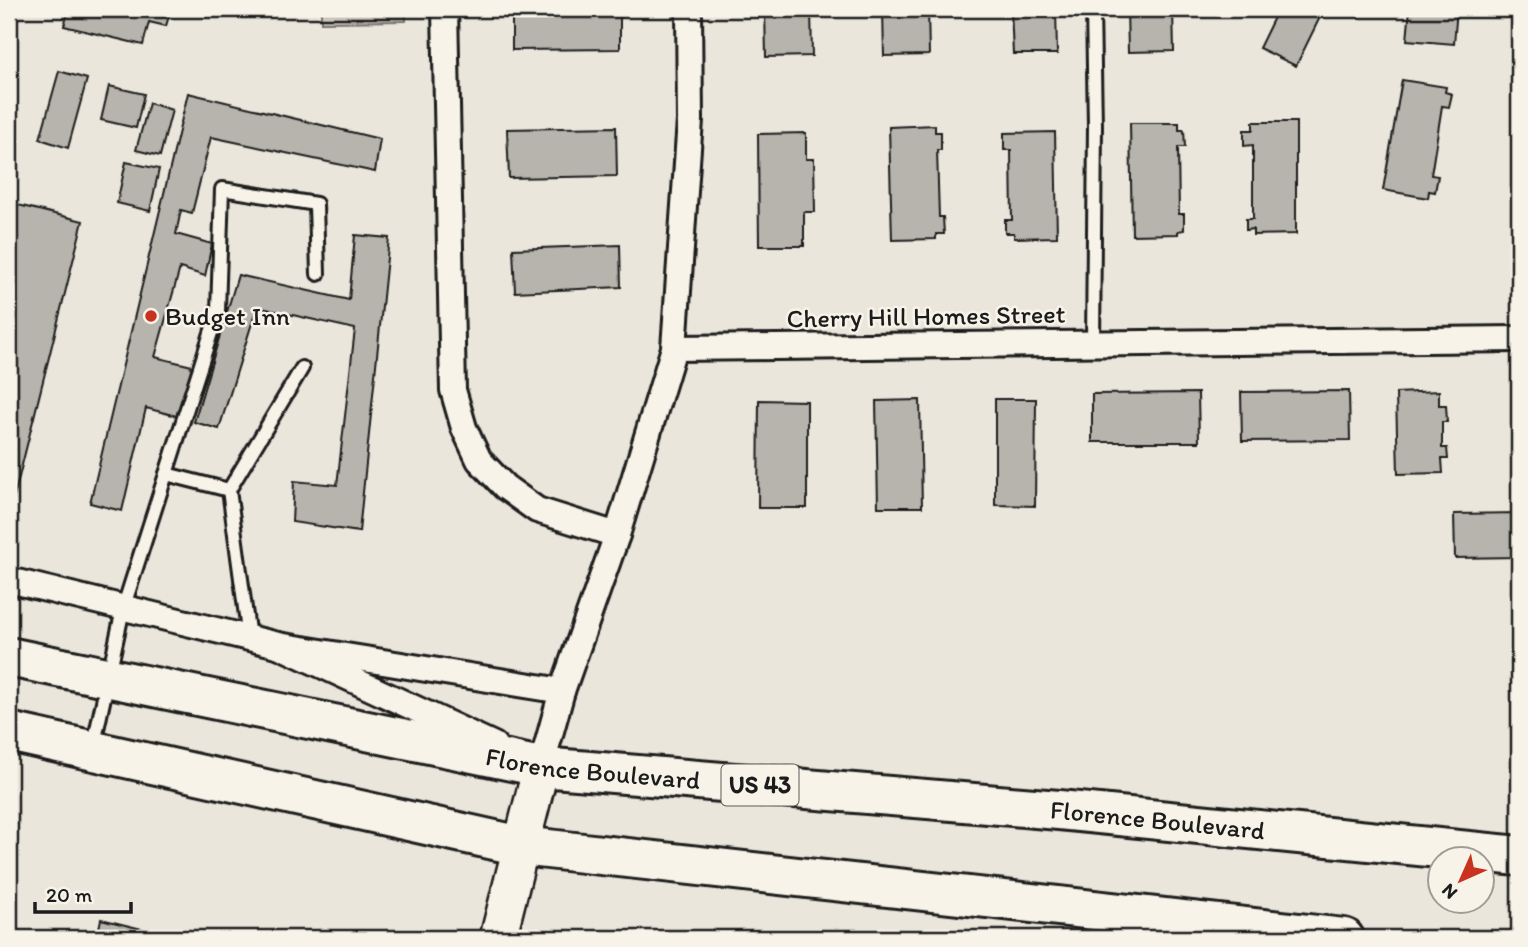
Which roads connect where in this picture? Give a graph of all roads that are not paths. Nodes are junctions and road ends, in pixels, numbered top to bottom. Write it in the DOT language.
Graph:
graph roads {
  1 [pos="445,9"];
  2 [pos="689,9"];
  3 [pos="1093,9"];
  4 [pos="318,274"];
  5 [pos="1519,340"];
  6 [pos="1093,344"];
  7 [pos="674,348"];
  8 [pos="302,368"];
  9 [pos="166,474"];
  10 [pos="229,490"];
  11 [pos="617,535"];
  12 [pos="9,580"];
  13 [pos="123,610"];
  14 [pos="249,638"];
  15 [pos="278,645"];
  16 [pos="9,657"];
  17 [pos="110,679"];
  18 [pos="562,691"];
  19 [pos="9,732"];
  20 [pos="92,752"];
  21 [pos="541,767"];
  22 [pos="521,846"];
  23 [pos="1519,856"];
  24 [pos="498,938"];
  25 [pos="1344,938"];
  1 -- 11 [label="street"];
  2 -- 7 [label="street"];
  3 -- 6 [label="lane"];
  4 -- 9 [label="lane"];
  5 -- 6 [label="street, Cherry Hill Homes Street"];
  6 -- 7 [label="street, Cherry Hill Homes Street"];
  7 -- 11 [label="street"];
  8 -- 10 [label="lane"];
  9 -- 10 [label="lane"];
  9 -- 13 [label="lane"];
  10 -- 14 [label="lane"];
  11 -- 18 [label="street"];
  12 -- 13 [label="street"];
  13 -- 14 [label="street"];
  13 -- 17 [label="lane"];
  14 -- 15 [label="street"];
  15 -- 18 [label="street"];
  15 -- 21 [label="street"];
  16 -- 17 [label="highway, Florence Boulevard / US 43"];
  17 -- 20 [label="lane"];
  17 -- 21 [label="highway, Florence Boulevard / US 43"];
  18 -- 21 [label="street"];
  19 -- 20 [label="highway"];
  20 -- 22 [label="highway"];
  21 -- 22 [label="street"];
  21 -- 23 [label="highway, Florence Boulevard / US 43"];
  22 -- 24 [label="street"];
  22 -- 25 [label="highway"];
}
